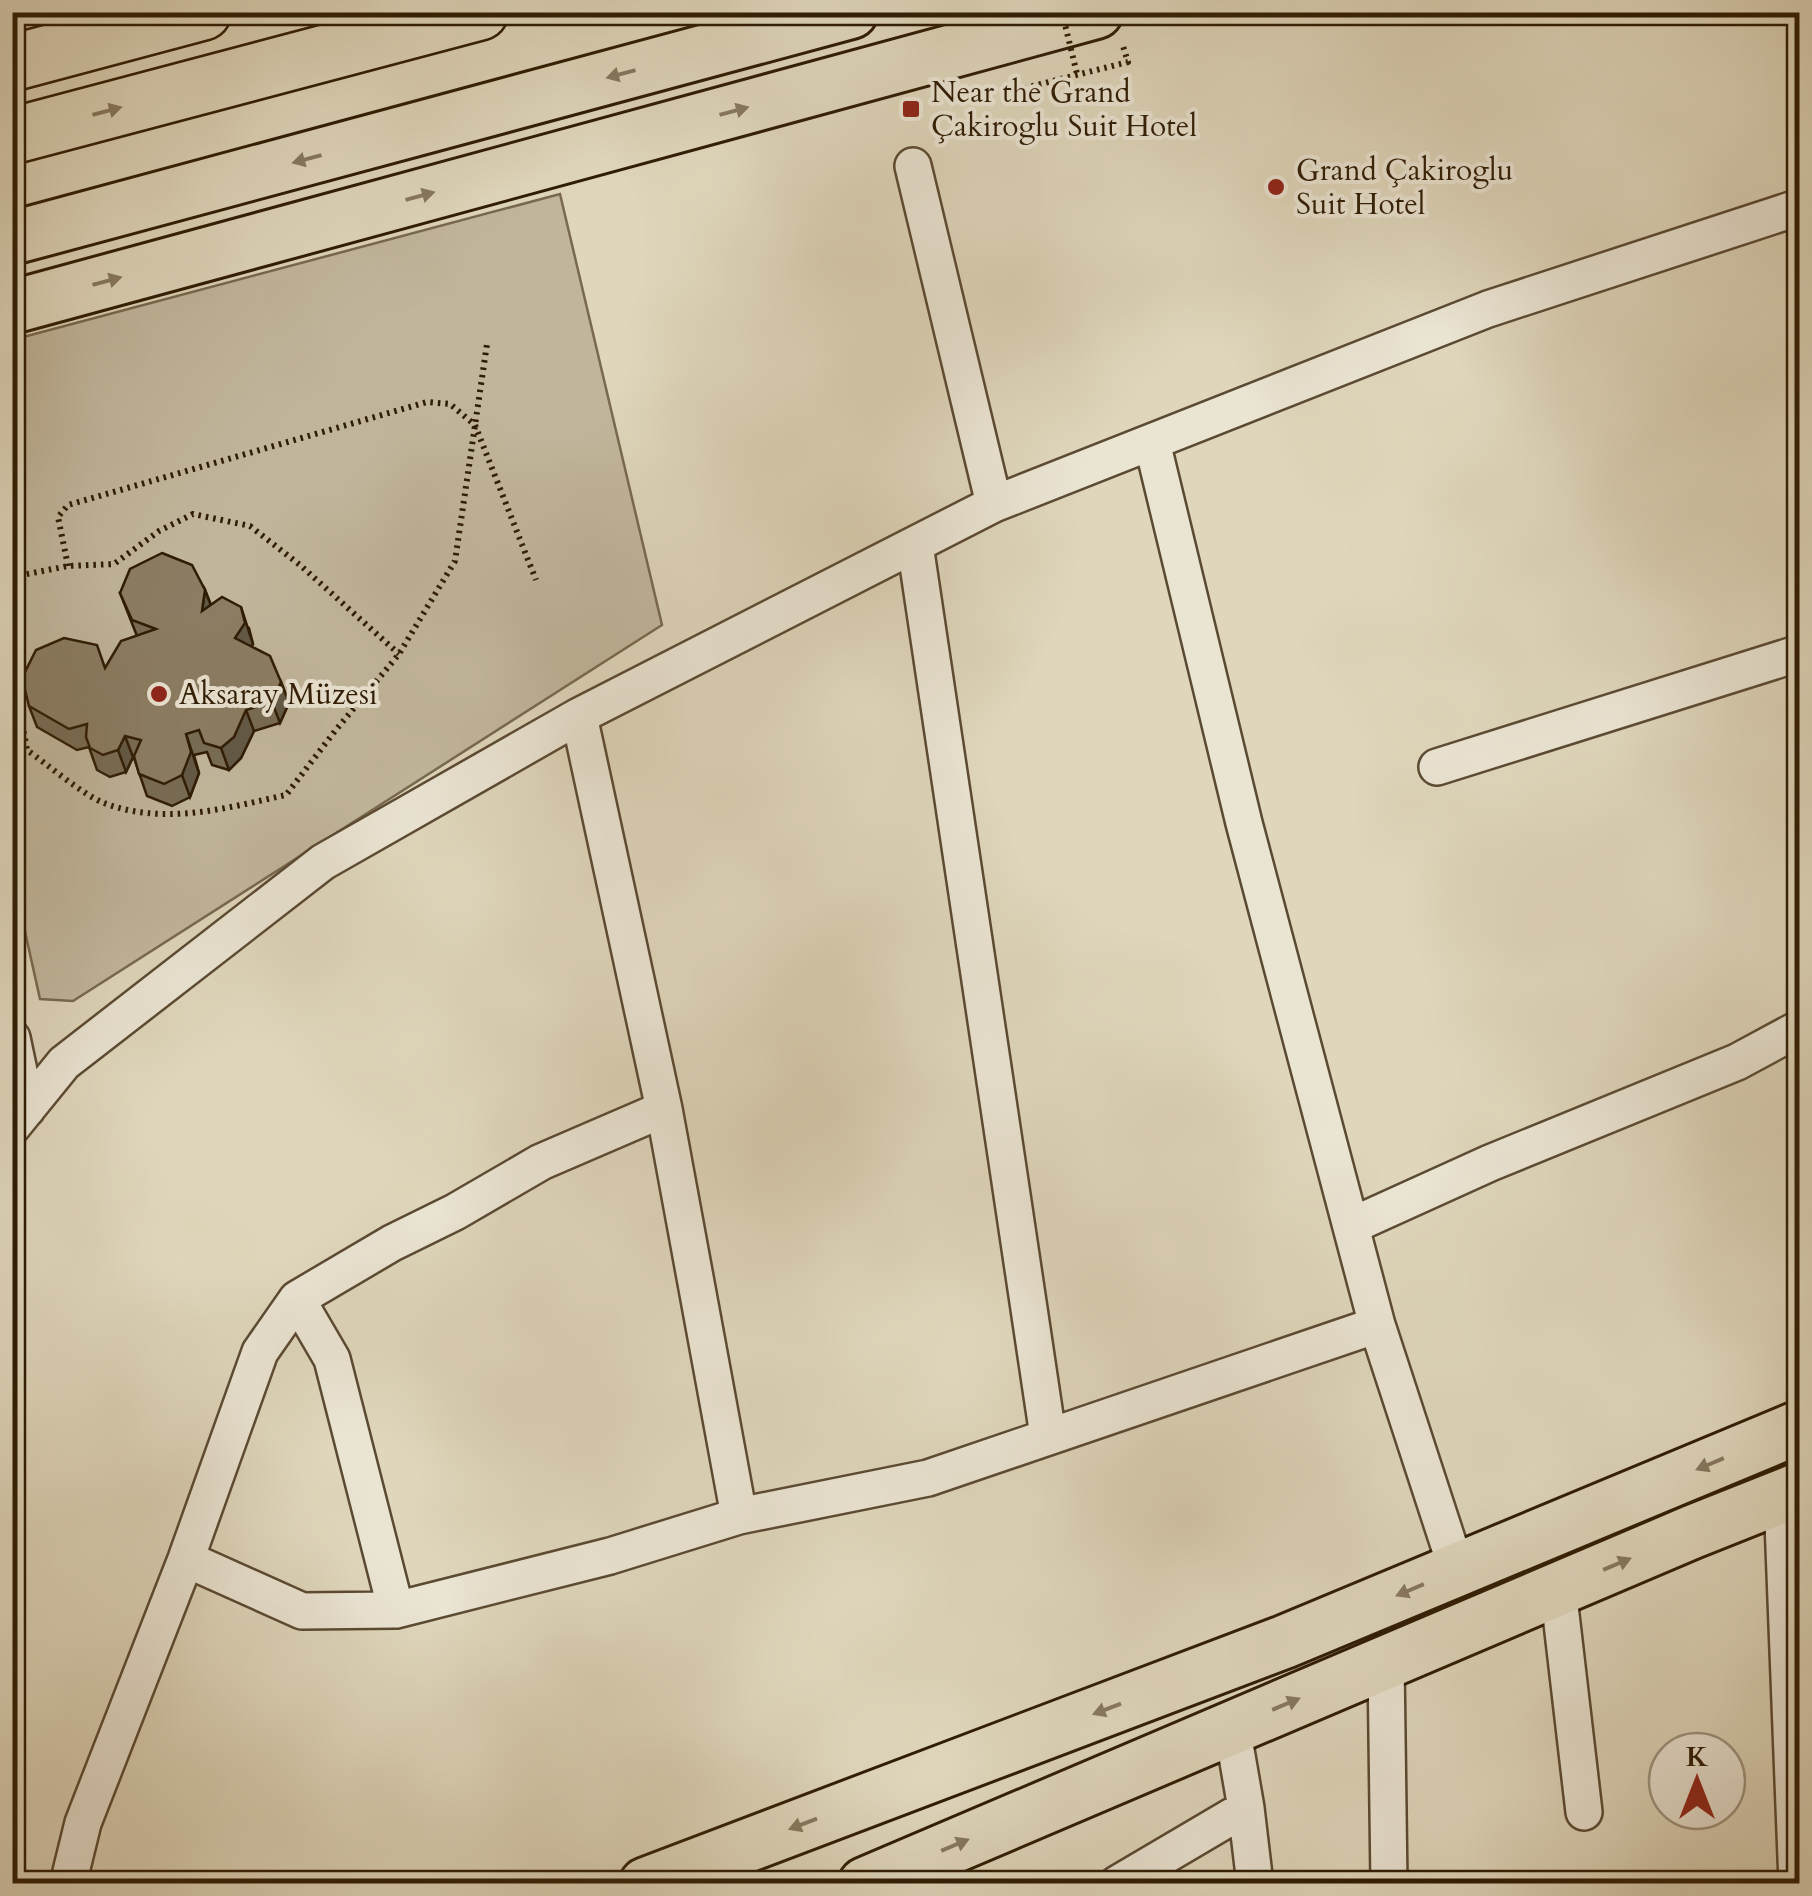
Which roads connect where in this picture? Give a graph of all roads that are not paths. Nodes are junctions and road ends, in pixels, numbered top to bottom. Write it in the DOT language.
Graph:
graph roads {
  1 [pos="202,12"];
  2 [pos="480,12"];
  3 [pos="850,12"];
  4 [pos="1096,12"];
  5 [pos="12,62"];
  6 [pos="12,136"];
  7 [pos="913,166"];
  8 [pos="1800,207"];
  9 [pos="12,238"];
  10 [pos="12,307"];
  11 [pos="1152,442"];
  12 [pos="994,504"];
  13 [pos="915,545"];
  14 [pos="1800,653"];
  15 [pos="579,716"];
  16 [pos="1436,766"];
  17 [pos="1800,1028"];
  18 [pos="12,1038"];
  19 [pos="664,1109"];
  20 [pos="20,1118"];
  21 [pos="1351,1226"];
  22 [pos="297,1299"];
  23 [pos="1378,1325"];
  24 [pos="1800,1427"];
  25 [pos="1048,1436"];
  26 [pos="1791,1492"];
  27 [pos="739,1516"];
  28 [pos="186,1559"];
  29 [pos="1457,1570"];
  30 [pos="1558,1589"];
  31 [pos="396,1610"];
  32 [pos="1386,1662"];
  33 [pos="1232,1727"];
  34 [pos="1246,1808"];
  35 [pos="1584,1812"];
  36 [pos="68,1884"];
  37 [pos="646,1884"];
  38 [pos="865,1884"];
  39 [pos="1118,1884"];
  40 [pos="1255,1884"];
  41 [pos="1389,1884"];
  42 [pos="1797,1884"];
  1 -- 5 [label="highway"];
  6 -- 2 [label="highway, one-way"];
  3 -- 9 [label="main road, one-way"];
  10 -- 4 [label="main road, one-way"];
  7 -- 12 [label="street"];
  8 -- 11 [label="street"];
  11 -- 12 [label="street"];
  11 -- 21 [label="street"];
  12 -- 13 [label="street"];
  13 -- 15 [label="street"];
  13 -- 25 [label="street"];
  14 -- 16 [label="street"];
  15 -- 19 [label="street"];
  15 -- 20 [label="street"];
  17 -- 21 [label="street"];
  18 -- 20 [label="street"];
  19 -- 22 [label="street"];
  19 -- 27 [label="street"];
  21 -- 23 [label="street"];
  22 -- 28 [label="street"];
  22 -- 31 [label="street"];
  23 -- 25 [label="street"];
  23 -- 29 [label="street"];
  24 -- 29 [label="main road, one-way"];
  25 -- 27 [label="street"];
  30 -- 26 [label="main road, one-way"];
  26 -- 42 [label="street"];
  27 -- 31 [label="street"];
  28 -- 31 [label="street"];
  28 -- 36 [label="street"];
  29 -- 37 [label="main road, one-way"];
  30 -- 32 [label="main road"];
  30 -- 35 [label="street"];
  33 -- 32 [label="main road, one-way"];
  32 -- 41 [label="street"];
  33 -- 34 [label="street"];
  38 -- 33 [label="main road, one-way"];
  34 -- 39 [label="street"];
  34 -- 40 [label="street"];
}
